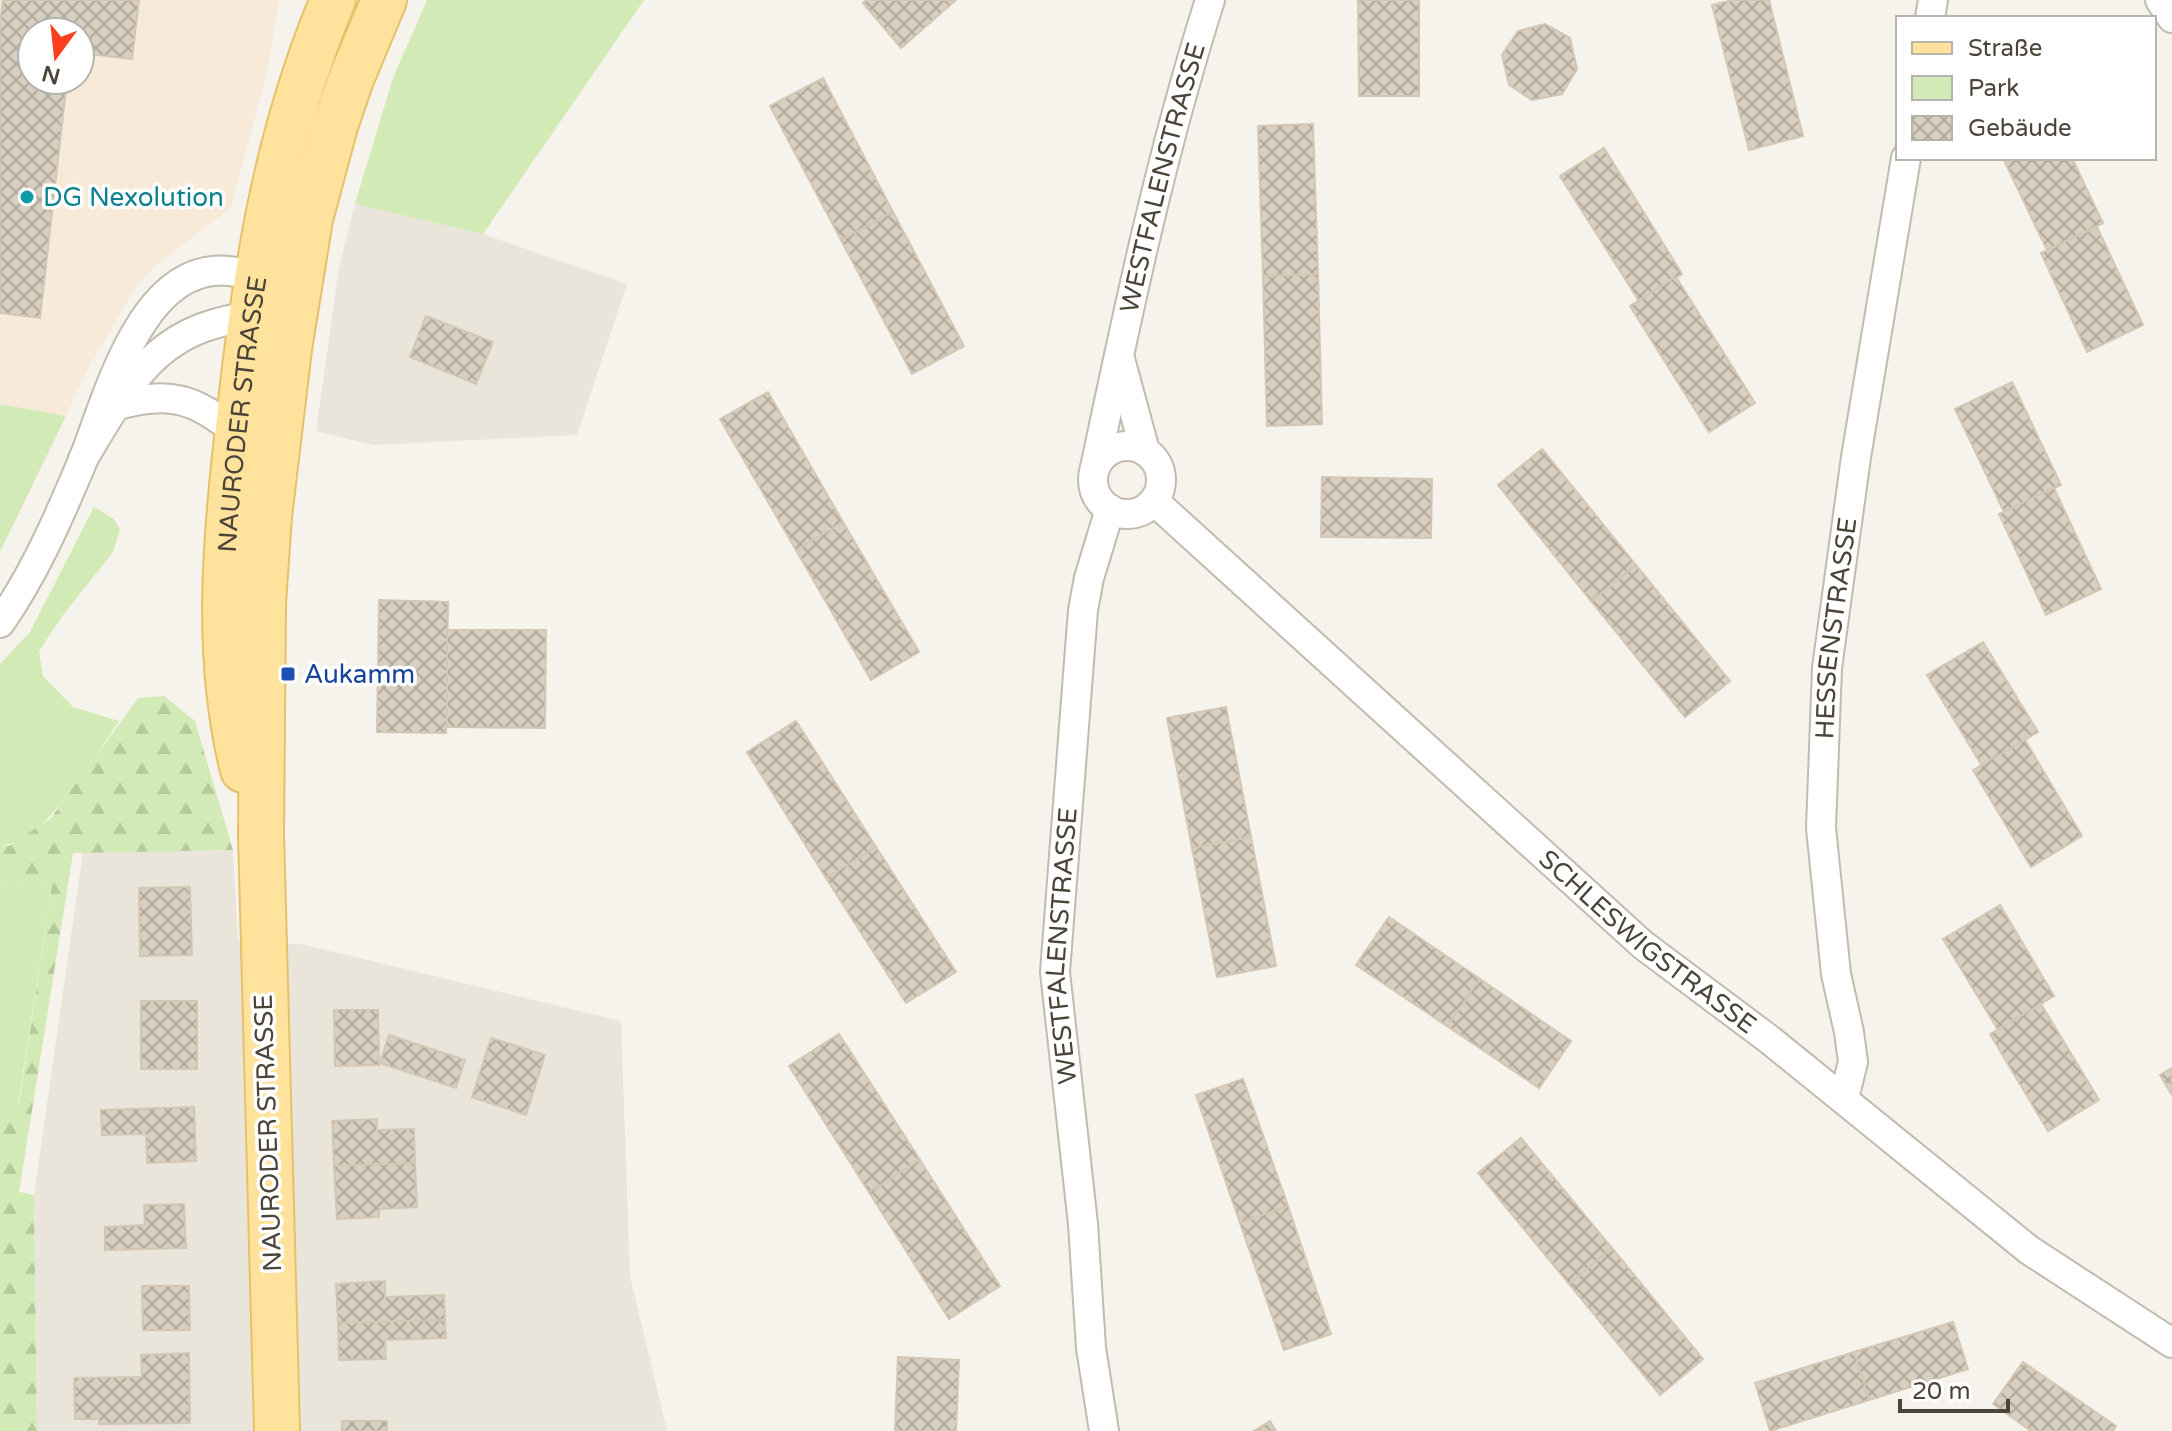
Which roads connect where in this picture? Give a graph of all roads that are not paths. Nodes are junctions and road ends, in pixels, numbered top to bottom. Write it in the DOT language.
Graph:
graph roads {
  1 [pos="333,0"];
  2 [pos="384,0"];
  3 [pos="1210,0"];
  4 [pos="2160,0"];
  5 [pos="2172,18"];
  6 [pos="1906,160"];
  7 [pos="253,296"];
  8 [pos="295,313"];
  9 [pos="1118,355"];
  10 [pos="115,406"];
  11 [pos="238,434"];
  12 [pos="1145,451"];
  13 [pos="83,459"];
  14 [pos="1095,468"];
  15 [pos="1154,501"];
  16 [pos="1110,509"];
  17 [pos="0,623"];
  18 [pos="261,834"];
  19 [pos="1844,1098"];
  20 [pos="2172,1343"];
  21 [pos="277,1431"];
  22 [pos="1104,1431"];
  1 -- 7 [label="main road, NAURODER STRASSE"];
  2 -- 8 [label="main road, NAURODER STRASSE"];
  3 -- 9 [label="street, WESTFALENSTRASSE"];
  4 -- 5 [label="street"];
  6 -- 19 [label="street, HESSENSTRASSE"];
  7 -- 8 [label="street"];
  7 -- 8 [label="street"];
  7 -- 10 [label="street"];
  7 -- 11 [label="main road, NAURODER STRASSE"];
  7 -- 13 [label="street"];
  8 -- 18 [label="main road, NAURODER STRASSE"];
  9 -- 12 [label="street, WESTFALENSTRASSE"];
  9 -- 14 [label="street, WESTFALENSTRASSE"];
  10 -- 11 [label="street"];
  10 -- 13 [label="street"];
  11 -- 18 [label="main road, NAURODER STRASSE"];
  12 -- 14 [label="street"];
  12 -- 15 [label="street"];
  13 -- 17 [label="street"];
  14 -- 16 [label="street"];
  15 -- 16 [label="street"];
  15 -- 19 [label="street, SCHLESWIGSTRASSE"];
  16 -- 22 [label="street, WESTFALENSTRASSE"];
  18 -- 21 [label="main road, NAURODER STRASSE"];
  19 -- 20 [label="street, SCHLESWIGSTRASSE"];
}
